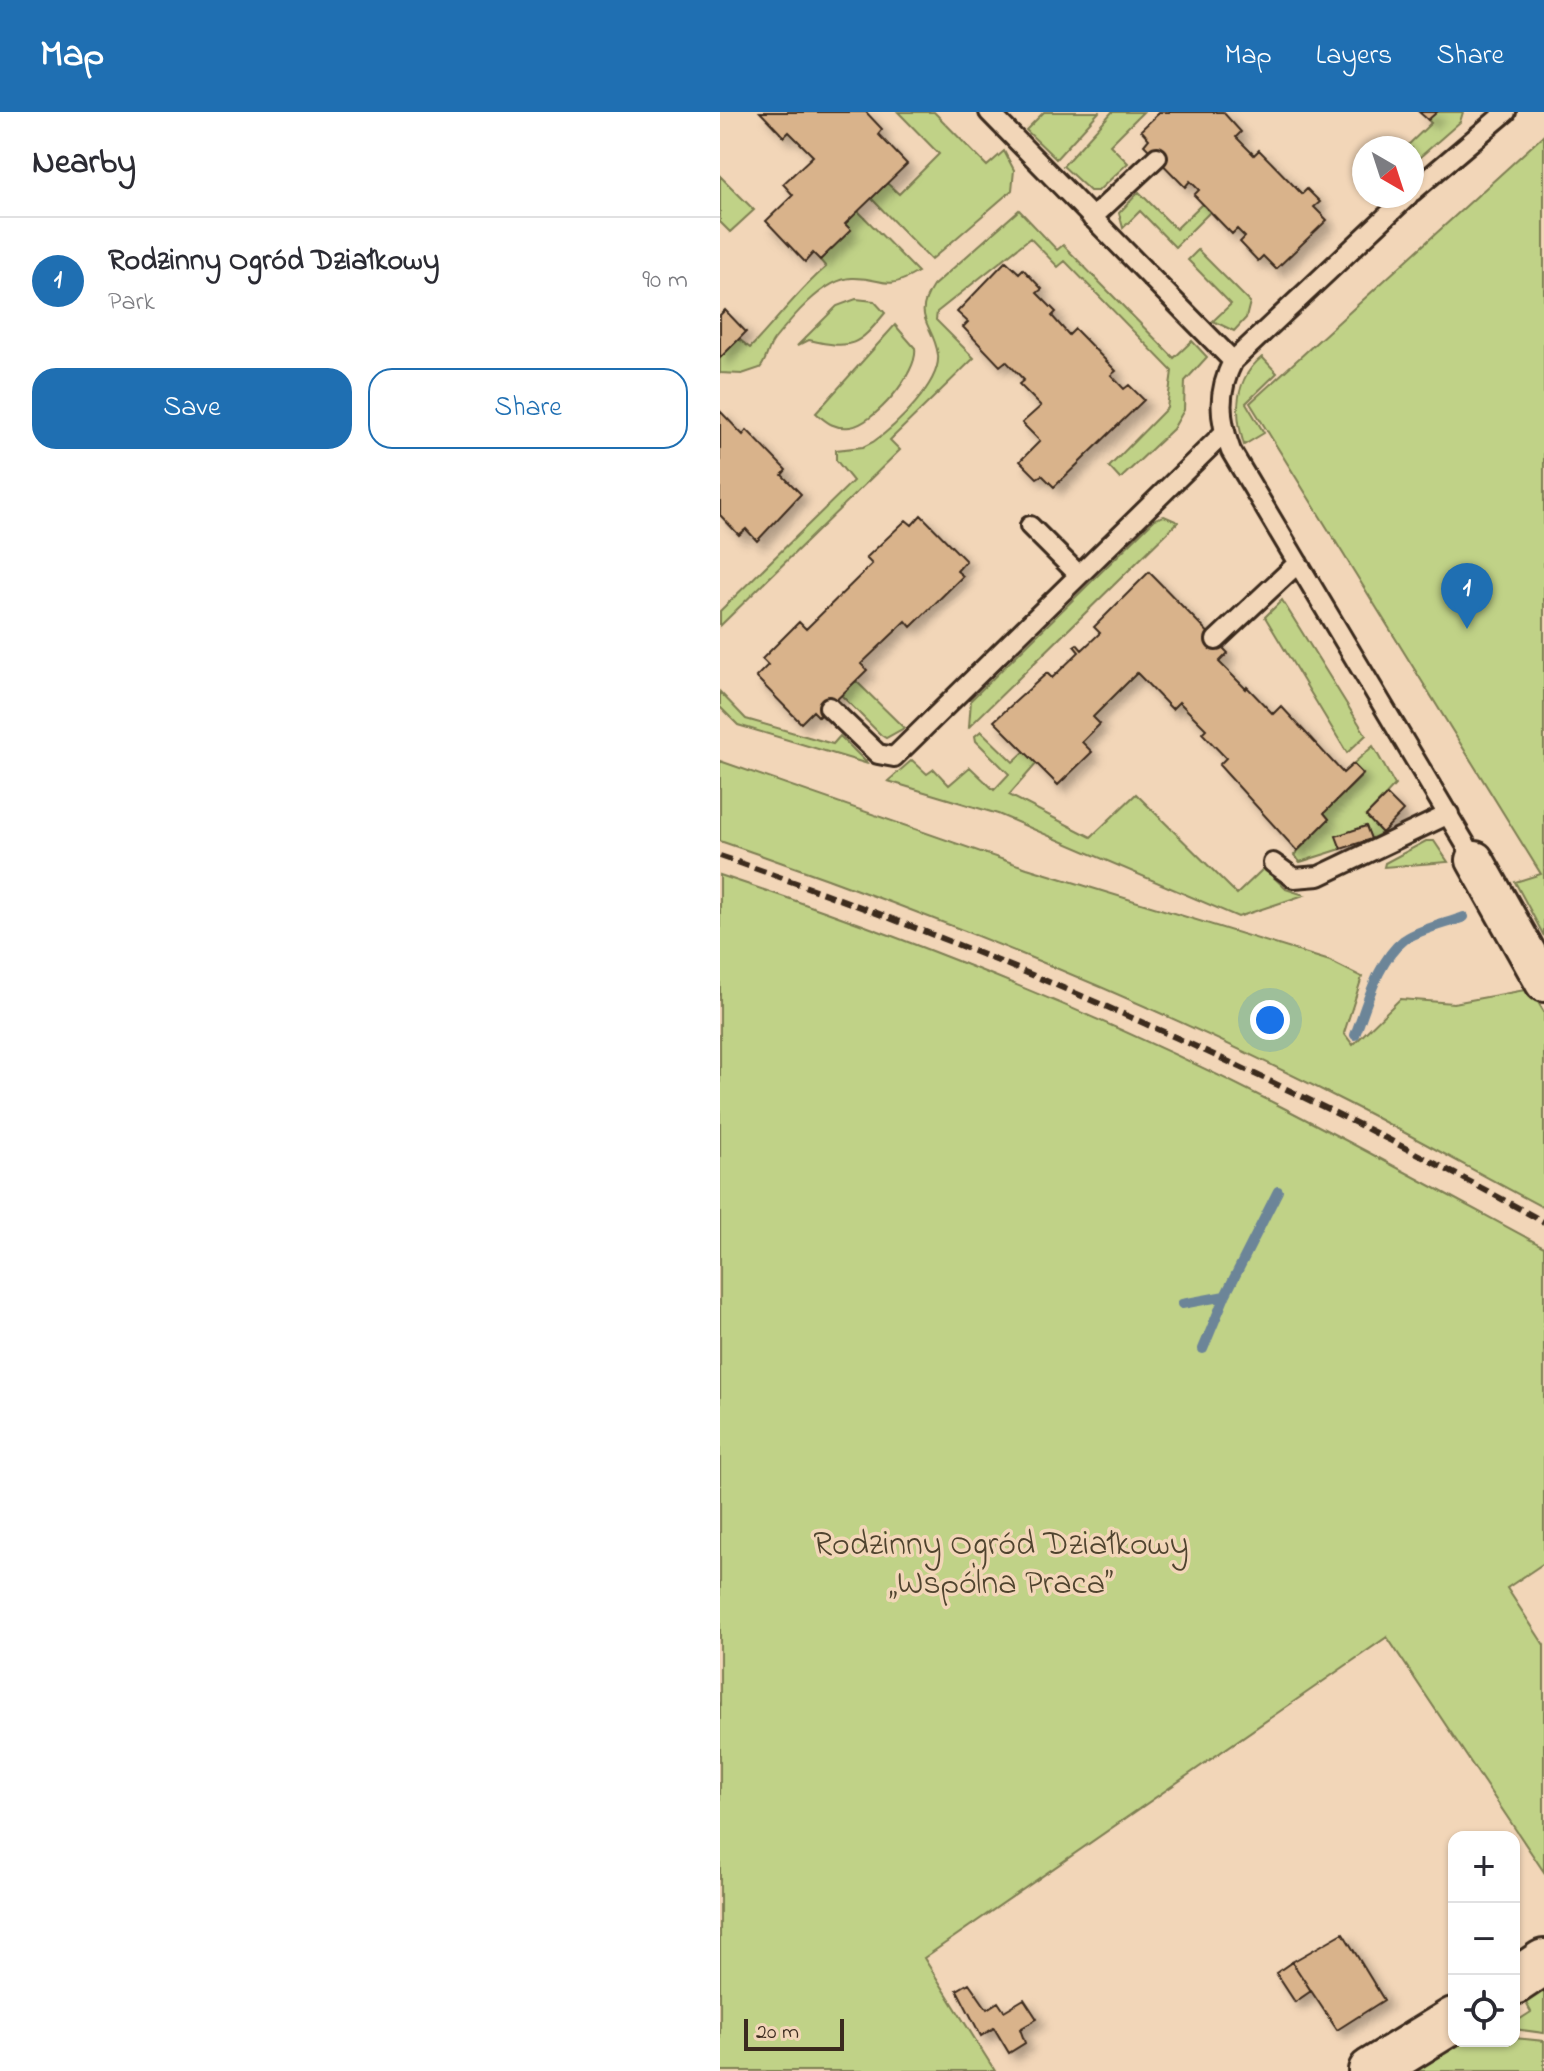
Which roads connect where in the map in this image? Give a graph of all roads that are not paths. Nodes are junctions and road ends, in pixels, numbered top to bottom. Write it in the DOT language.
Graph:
graph roads {
  1 [pos="989,112"];
  2 [pos="1506,112"];
  3 [pos="1157,157"];
  4 [pos="1424,182"];
  5 [pos="1395,208"];
  6 [pos="1092,218"];
  7 [pos="1233,361"];
  8 [pos="1224,433"];
  9 [pos="1030,526"];
  10 [pos="1298,563"];
  11 [pos="1079,575"];
  12 [pos="1216,640"];
  13 [pos="829,707"];
  14 [pos="1449,814"];
  15 [pos="1475,860"];
  16 [pos="1273,863"];
  17 [pos="1544,983"];
  18 [pos="1544,1962"];
  19 [pos="1520,1978"];
  20 [pos="1448,2024"];
  21 [pos="1371,2071"];
  1 -- 6 [label="lane"];
  2 -- 4 [label="lane"];
  3 -- 6 [label="lane"];
  5 -- 7 [label="lane"];
  6 -- 7 [label="lane"];
  7 -- 8 [label="lane"];
  8 -- 10 [label="lane"];
  8 -- 11 [label="lane"];
  9 -- 11 [label="lane"];
  10 -- 12 [label="lane"];
  10 -- 14 [label="lane"];
  11 -- 13 [label="lane"];
  14 -- 15 [label="lane"];
  14 -- 16 [label="lane"];
  15 -- 17 [label="street"];
  18 -- 19 [label="street"];
  20 -- 21 [label="street"];
}
